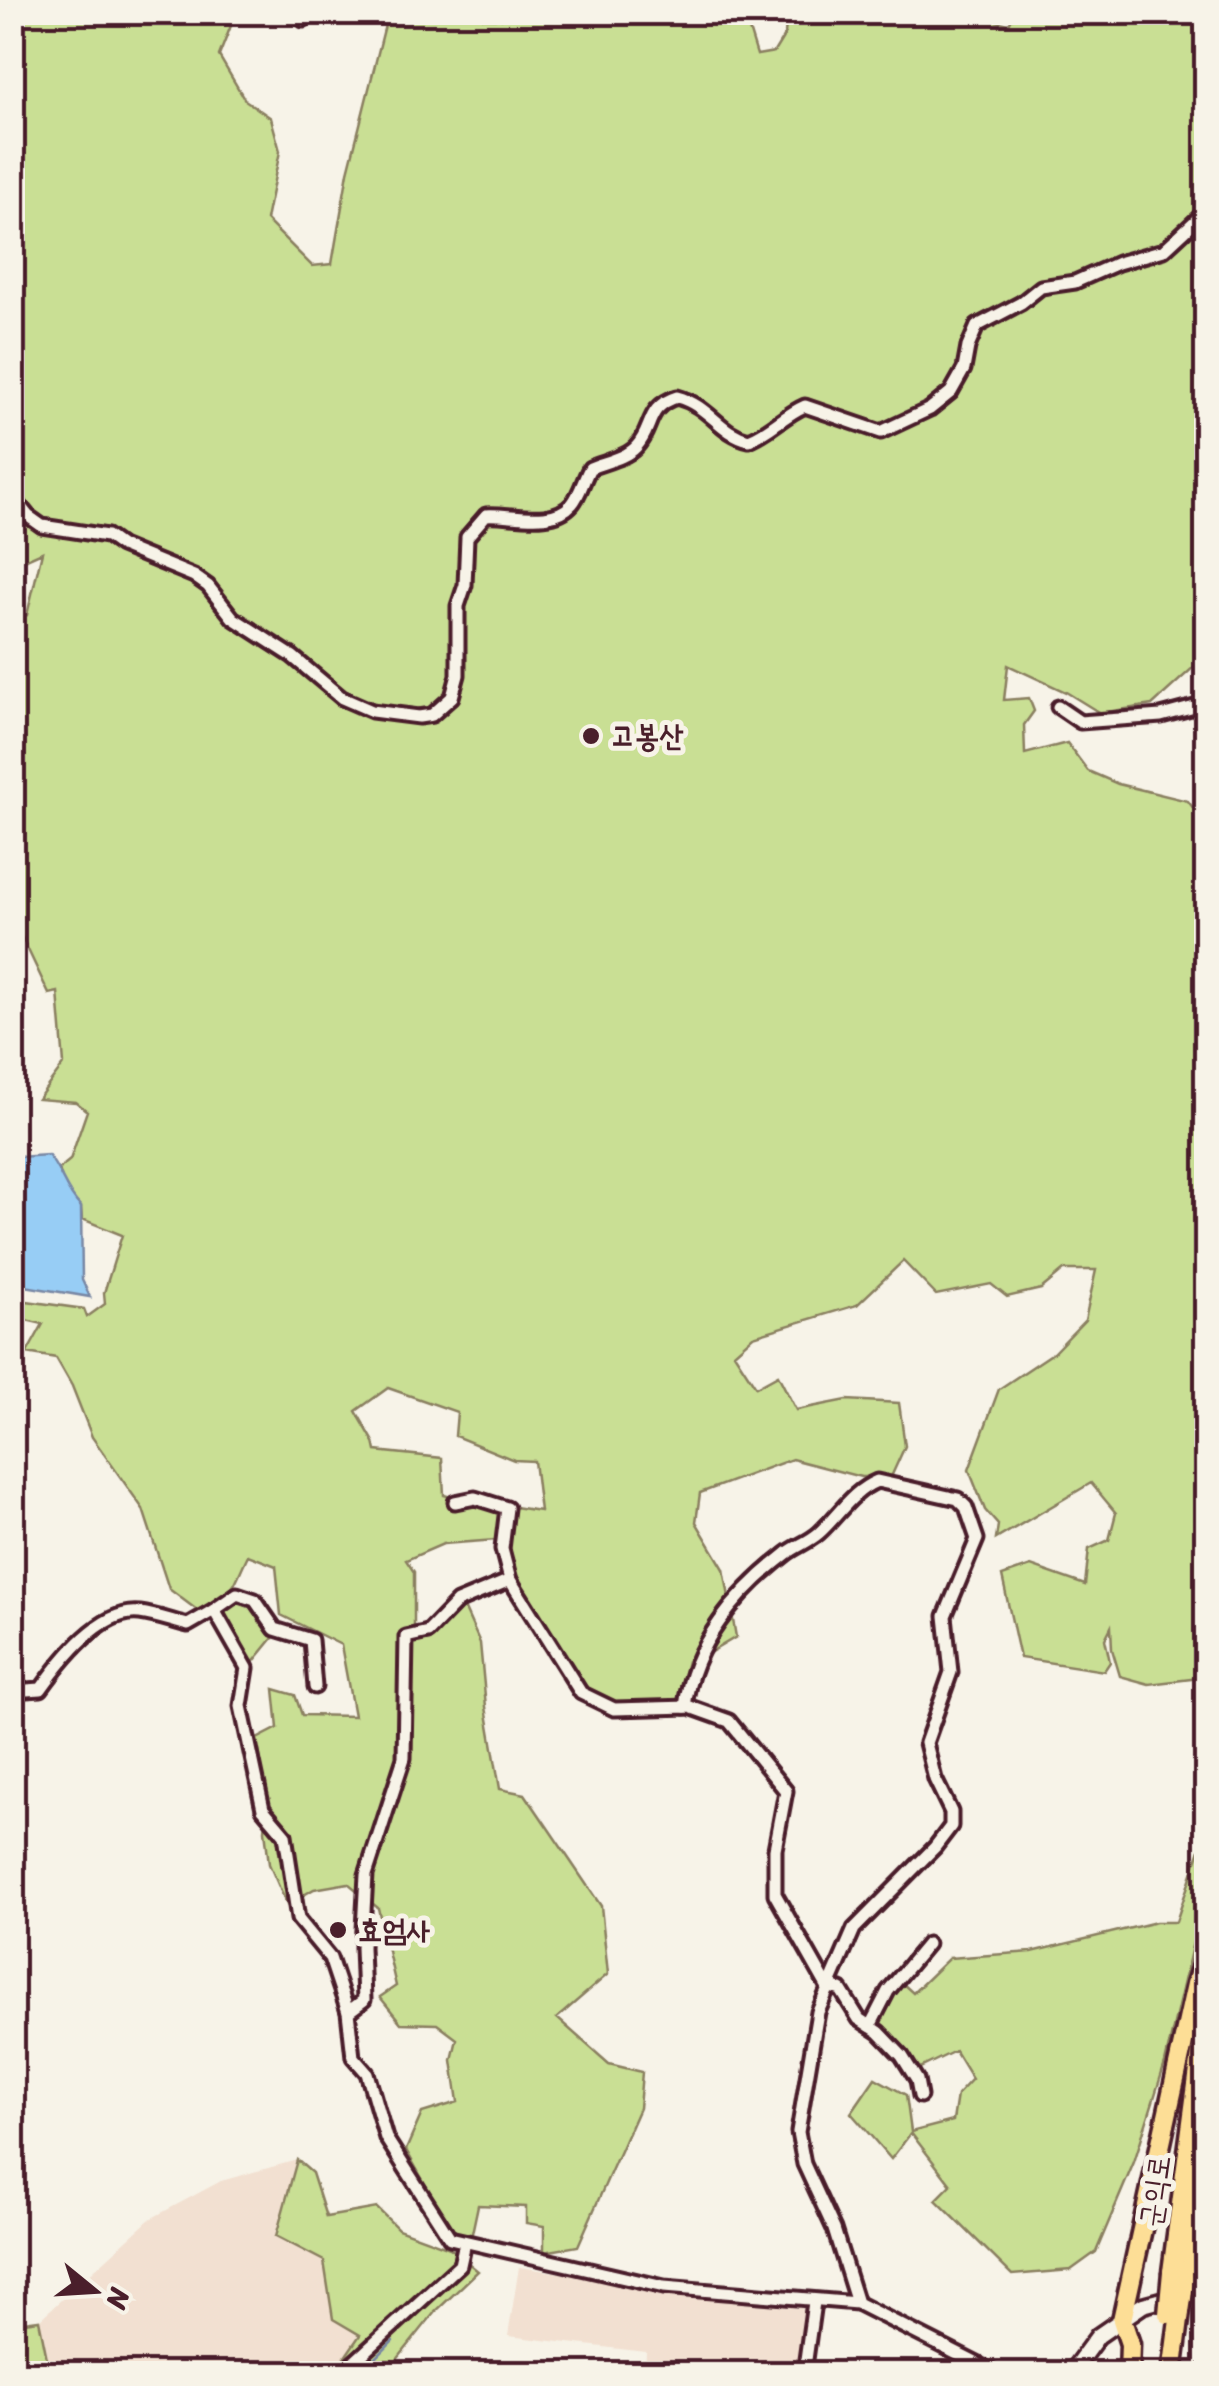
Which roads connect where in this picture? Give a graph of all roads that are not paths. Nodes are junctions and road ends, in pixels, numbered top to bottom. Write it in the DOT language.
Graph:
graph roads {
  1 [pos="1206,211"];
  2 [pos="12,496"];
  3 [pos="1206,704"];
  4 [pos="1058,707"];
  5 [pos="454,1502"];
  6 [pos="510,1580"];
  7 [pos="214,1610"];
  8 [pos="314,1686"];
  9 [pos="12,1692"];
  10 [pos="685,1707"];
  11 [pos="927,1944"];
  12 [pos="1206,1952"];
  13 [pos="827,1986"];
  14 [pos="348,2012"];
  15 [pos="1206,2017"];
  16 [pos="870,2026"];
  17 [pos="920,2096"];
  18 [pos="1206,2116"];
  19 [pos="466,2242"];
  20 [pos="1179,2271"];
  21 [pos="1206,2288"];
  22 [pos="814,2302"];
  23 [pos="857,2303"];
  24 [pos="1174,2313"];
  25 [pos="1122,2320"];
  26 [pos="341,2374"];
  27 [pos="804,2374"];
  28 [pos="997,2374"];
  29 [pos="1070,2374"];
  30 [pos="1129,2374"];
  31 [pos="1160,2374"];
  32 [pos="1172,2374"];
  1 -- 2 [label="street"];
  3 -- 4 [label="street"];
  5 -- 6 [label="street"];
  6 -- 10 [label="street"];
  6 -- 14 [label="street"];
  7 -- 8 [label="street"];
  7 -- 9 [label="street"];
  7 -- 14 [label="street"];
  10 -- 13 [label="street"];
  10 -- 13 [label="street"];
  11 -- 16 [label="street"];
  12 -- 25 [label="highway"];
  13 -- 16 [label="street"];
  13 -- 23 [label="street"];
  14 -- 19 [label="street"];
  15 -- 20 [label="highway, 군익로"];
  16 -- 17 [label="street"];
  18 -- 20 [label="highway, 군익로"];
  19 -- 22 [label="street"];
  19 -- 26 [label="street"];
  20 -- 24 [label="highway, 군익로, bridge"];
  21 -- 25 [label="street"];
  22 -- 23 [label="street"];
  22 -- 27 [label="street"];
  23 -- 28 [label="street"];
  24 -- 31 [label="highway, 군익로"];
  24 -- 32 [label="highway, 군익로"];
  25 -- 29 [label="street"];
  25 -- 30 [label="highway"];
}
